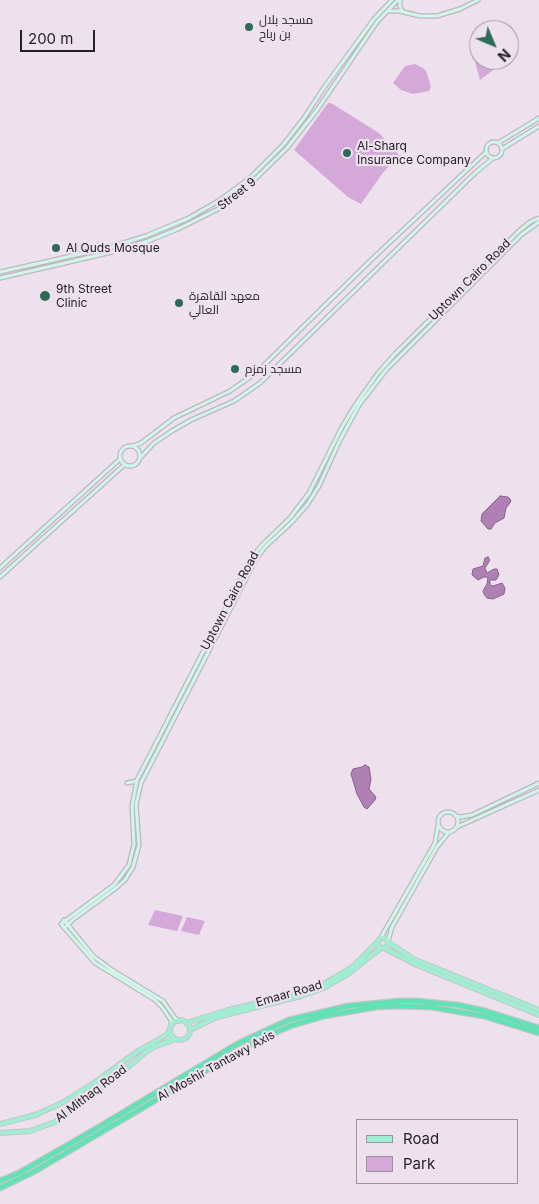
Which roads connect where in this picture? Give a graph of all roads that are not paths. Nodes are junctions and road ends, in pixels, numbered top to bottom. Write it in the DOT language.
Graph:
graph roads {
  1 [pos="392,0"];
  2 [pos="399,0"];
  3 [pos="478,0"];
  4 [pos="386,11"];
  5 [pos="403,12"];
  6 [pos="307,114"];
  7 [pos="539,118"];
  8 [pos="310,120"];
  9 [pos="539,126"];
  10 [pos="498,143"];
  11 [pos="502,149"];
  12 [pos="486,153"];
  13 [pos="493,158"];
  14 [pos="539,218"];
  15 [pos="539,222"];
  16 [pos="519,231"];
  17 [pos="510,247"];
  18 [pos="497,253"];
  19 [pos="488,269"];
  20 [pos="0,272"];
  21 [pos="0,278"];
  22 [pos="363,393"];
  23 [pos="359,405"];
  24 [pos="133,446"];
  25 [pos="140,458"];
  26 [pos="120,459"];
  27 [pos="124,465"];
  28 [pos="323,468"];
  29 [pos="319,486"];
  30 [pos="272,538"];
  31 [pos="252,557"];
  32 [pos="0,568"];
  33 [pos="0,577"];
  34 [pos="244,581"];
  35 [pos="232,595"];
  36 [pos="230,608"];
  37 [pos="193,671"];
  38 [pos="190,685"];
  39 [pos="176,704"];
  40 [pos="175,717"];
  41 [pos="144,773"];
  42 [pos="137,780"];
  43 [pos="127,783"];
  44 [pos="539,786"];
  45 [pos="134,788"];
  46 [pos="504,801"];
  47 [pos="136,805"];
  48 [pos="506,806"];
  49 [pos="456,816"];
  50 [pos="438,826"];
  51 [pos="456,827"];
  52 [pos="449,832"];
  53 [pos="111,890"];
  54 [pos="87,906"];
  55 [pos="64,920"];
  56 [pos="66,927"];
  57 [pos="379,940"];
  58 [pos="388,942"];
  59 [pos="382,948"];
  60 [pos="539,1010"];
  61 [pos="539,1015"];
  62 [pos="174,1021"];
  63 [pos="186,1023"];
  64 [pos="539,1028"];
  65 [pos="190,1030"];
  66 [pos="170,1031"];
  67 [pos="539,1033"];
  68 [pos="176,1040"];
  69 [pos="0,1124"];
  70 [pos="0,1133"];
  71 [pos="0,1181"];
  72 [pos="0,1188"];
  1 -- 6 [label="main road, Street 9"];
  2 -- 4 [label="main road, Street 9"];
  2 -- 5 [label="main road"];
  3 -- 5 [label="main road"];
  4 -- 5 [label="main road"];
  4 -- 8 [label="main road, Street 9"];
  6 -- 8 [label="main road"];
  6 -- 20 [label="main road, Street 9"];
  7 -- 10 [label="main road"];
  8 -- 21 [label="main road, Street 9"];
  9 -- 11 [label="main road"];
  10 -- 11 [label="main road"];
  10 -- 12 [label="main road"];
  11 -- 13 [label="main road"];
  12 -- 13 [label="main road"];
  12 -- 24 [label="main road"];
  13 -- 25 [label="main road"];
  14 -- 16 [label="main road, Uptown Cairo Road"];
  15 -- 17 [label="main road, Uptown Cairo Road"];
  16 -- 17 [label="main road"];
  16 -- 18 [label="main road, Uptown Cairo Road"];
  17 -- 19 [label="main road, Uptown Cairo Road"];
  18 -- 19 [label="main road"];
  18 -- 22 [label="main road, Uptown Cairo Road"];
  19 -- 23 [label="main road, Uptown Cairo Road"];
  22 -- 23 [label="main road"];
  22 -- 28 [label="main road, Uptown Cairo Road"];
  23 -- 29 [label="main road, Uptown Cairo Road"];
  24 -- 25 [label="main road"];
  24 -- 26 [label="main road"];
  25 -- 27 [label="main road"];
  26 -- 27 [label="main road"];
  26 -- 32 [label="main road"];
  27 -- 33 [label="main road"];
  28 -- 29 [label="main road"];
  28 -- 30 [label="main road, Uptown Cairo Road"];
  29 -- 30 [label="main road, Uptown Cairo Road"];
  30 -- 31 [label="main road, Uptown Cairo Road"];
  30 -- 34 [label="main road, Uptown Cairo Road"];
  31 -- 34 [label="main road"];
  31 -- 35 [label="main road, Uptown Cairo Road"];
  34 -- 36 [label="main road, Uptown Cairo Road"];
  35 -- 36 [label="main road"];
  35 -- 37 [label="main road, Uptown Cairo Road"];
  36 -- 38 [label="main road, Uptown Cairo Road"];
  37 -- 38 [label="main road"];
  37 -- 39 [label="main road, Uptown Cairo Road"];
  38 -- 40 [label="main road, Uptown Cairo Road"];
  39 -- 40 [label="main road"];
  39 -- 41 [label="main road, Uptown Cairo Road"];
  40 -- 41 [label="main road, Uptown Cairo Road"];
  41 -- 42 [label="main road, Uptown Cairo Road"];
  41 -- 47 [label="main road, Uptown Cairo Road"];
  42 -- 43 [label="main road"];
  42 -- 45 [label="main road, Uptown Cairo Road"];
  44 -- 46 [label="main road"];
  44 -- 48 [label="main road"];
  45 -- 47 [label="main road"];
  45 -- 53 [label="main road, Uptown Cairo Road"];
  46 -- 48 [label="main road"];
  46 -- 49 [label="main road"];
  47 -- 53 [label="main road, Uptown Cairo Road"];
  48 -- 51 [label="main road"];
  49 -- 50 [label="main road"];
  49 -- 51 [label="main road"];
  50 -- 52 [label="main road"];
  50 -- 57 [label="main road"];
  51 -- 52 [label="main road"];
  52 -- 58 [label="main road"];
  53 -- 54 [label="main road, Uptown Cairo Road"];
  54 -- 55 [label="main road, Uptown Cairo Road"];
  54 -- 56 [label="main road, Uptown Cairo Road"];
  55 -- 56 [label="main road"];
  55 -- 56 [label="main road, Uptown Cairo Road"];
  56 -- 62 [label="main road"];
  57 -- 58 [label="main road"];
  57 -- 59 [label="main road"];
  57 -- 63 [label="main road, Emaar Road"];
  58 -- 59 [label="main road"];
  58 -- 60 [label="main road"];
  59 -- 61 [label="main road"];
  59 -- 65 [label="main road, Emaar Road"];
  62 -- 63 [label="main road"];
  62 -- 66 [label="main road"];
  63 -- 65 [label="main road"];
  64 -- 71 [label="highway, Al Moshir Tantawy Axis"];
  65 -- 68 [label="main road, Emaar Road"];
  66 -- 68 [label="main road"];
  66 -- 69 [label="main road, Al Mithaq Road"];
  67 -- 72 [label="highway, Al Moshir Tantawy Axis"];
  68 -- 70 [label="main road, Al Mithaq Road"];
}
